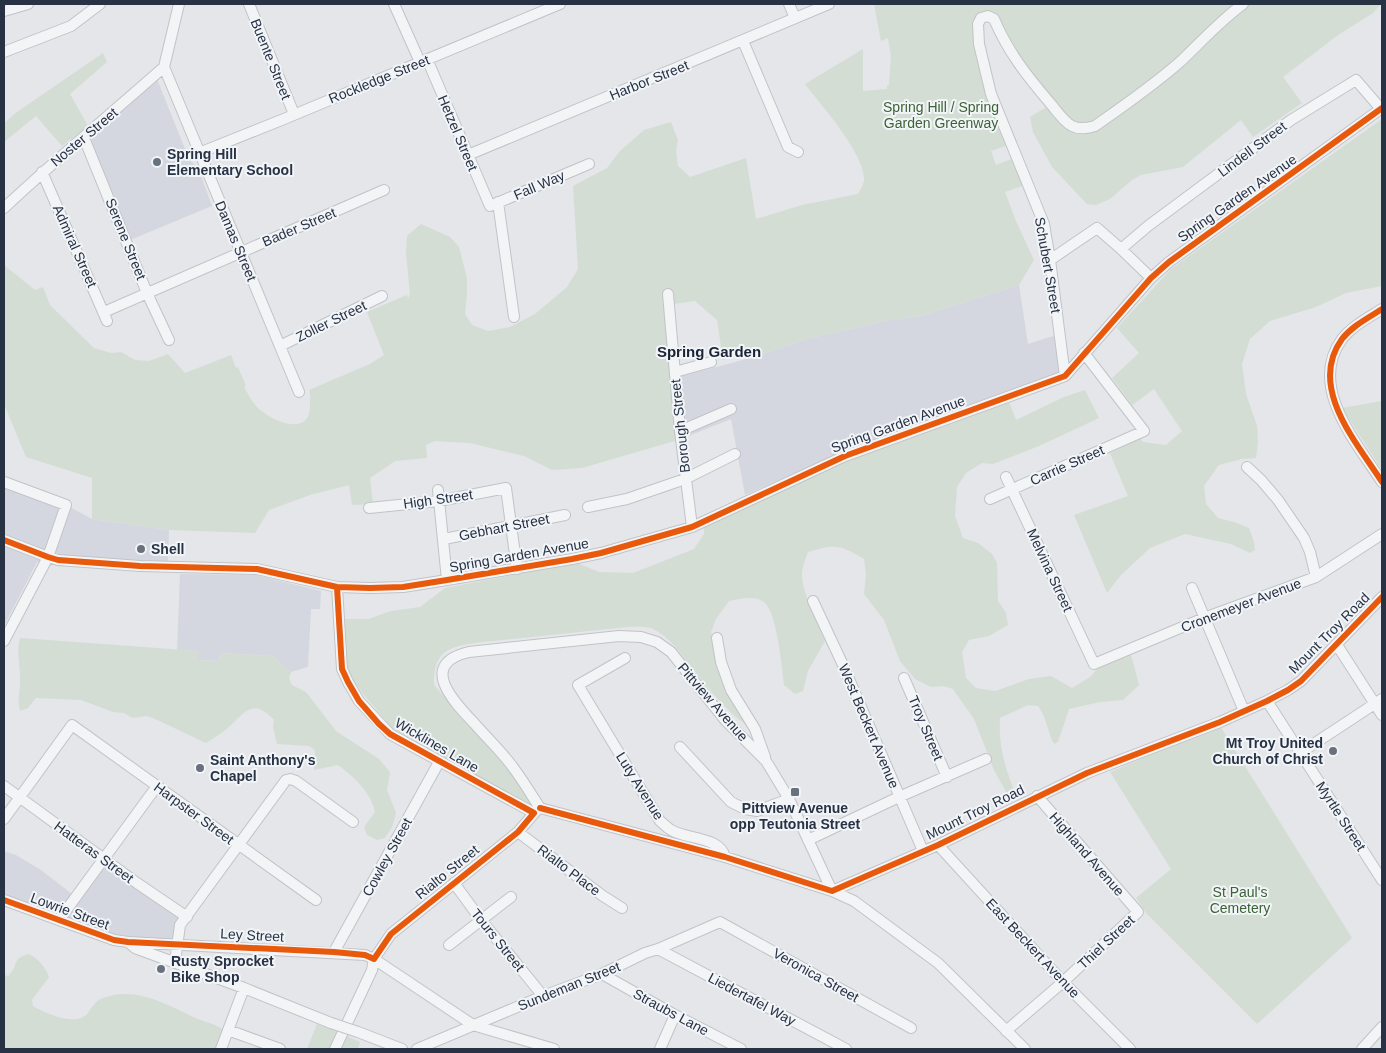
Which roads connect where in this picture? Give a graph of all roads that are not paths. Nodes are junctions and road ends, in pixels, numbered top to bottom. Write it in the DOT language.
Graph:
graph roads {
  1 [pos="28,4"];
  2 [pos="100,4"];
  3 [pos="179,4"];
  4 [pos="249,4"];
  5 [pos="394,4"];
  6 [pos="560,4"];
  7 [pos="789,4"];
  8 [pos="829,4"];
  9 [pos="1242,4"];
  10 [pos="4,11"];
  11 [pos="795,18"];
  12 [pos="743,41"];
  13 [pos="4,52"];
  14 [pos="424,60"];
  15 [pos="164,67"];
  16 [pos="1382,109"];
  17 [pos="294,114"];
  18 [pos="84,138"];
  19 [pos="798,152"];
  20 [pos="198,153"];
  21 [pos="468,155"];
  22 [pos="589,164"];
  23 [pos="42,172"];
  24 [pos="384,190"];
  25 [pos="494,204"];
  26 [pos="4,208"];
  27 [pos="1121,249"];
  28 [pos="240,252"];
  29 [pos="1050,260"];
  30 [pos="1151,278"];
  31 [pos="147,293"];
  32 [pos="668,294"];
  33 [pos="382,296"];
  34 [pos="1382,309"];
  35 [pos="106,317"];
  36 [pos="514,317"];
  37 [pos="169,340"];
  38 [pos="280,346"];
  39 [pos="1084,354"];
  40 [pos="711,362"];
  41 [pos="675,372"];
  42 [pos="1065,376"];
  43 [pos="299,392"];
  44 [pos="731,409"];
  45 [pos="680,431"];
  46 [pos="735,454"];
  47 [pos="1247,467"];
  48 [pos="1006,477"];
  49 [pos="685,479"];
  50 [pos="4,482"];
  51 [pos="1382,482"];
  52 [pos="1013,489"];
  53 [pos="438,490"];
  54 [pos="990,500"];
  55 [pos="439,501"];
  56 [pos="588,507"];
  57 [pos="369,508"];
  58 [pos="564,515"];
  59 [pos="511,525"];
  60 [pos="692,527"];
  61 [pos="1382,534"];
  62 [pos="444,539"];
  63 [pos="4,540"];
  64 [pos="48,558"];
  65 [pos="517,569"];
  66 [pos="1316,577"];
  67 [pos="448,580"];
  68 [pos="337,587"];
  69 [pos="1192,588"];
  70 [pos="1382,597"];
  71 [pos="813,601"];
  72 [pos="1204,618"];
  73 [pos="717,638"];
  74 [pos="4,641"];
  75 [pos="1337,645"];
  76 [pos="625,658"];
  77 [pos="1094,664"];
  78 [pos="904,678"];
  79 [pos="1267,701"];
  80 [pos="1379,702"];
  81 [pos="1244,711"];
  82 [pos="1382,715"];
  83 [pos="680,747"];
  84 [pos="1300,754"];
  85 [pos="986,759"];
  86 [pos="766,761"];
  87 [pos="439,762"];
  88 [pos="947,777"];
  89 [pos="4,786"];
  90 [pos="157,786"];
  91 [pos="1037,796"];
  92 [pos="19,797"];
  93 [pos="900,797"];
  94 [pos="789,799"];
  95 [pos="537,811"];
  96 [pos="4,819"];
  97 [pos="352,822"];
  98 [pos="518,832"];
  99 [pos="808,840"];
  100 [pos="938,844"];
  101 [pos="239,845"];
  102 [pos="923,851"];
  103 [pos="725,857"];
  104 [pos="103,859"];
  105 [pos="1382,880"];
  106 [pos="454,883"];
  107 [pos="832,891"];
  108 [pos="511,897"];
  109 [pos="4,900"];
  110 [pos="316,900"];
  111 [pos="622,908"];
  112 [pos="1138,912"];
  113 [pos="186,917"];
  114 [pos="59,920"];
  115 [pos="481,920"];
  116 [pos="720,922"];
  117 [pos="128,942"];
  118 [pos="178,944"];
  119 [pos="450,945"];
  120 [pos="658,949"];
  121 [pos="334,952"];
  122 [pos="374,959"];
  123 [pos="175,962"];
  124 [pos="602,974"];
  125 [pos="1063,982"];
  126 [pos="244,988"];
  127 [pos="543,996"];
  128 [pos="675,1015"];
  129 [pos="473,1025"];
  130 [pos="1382,1027"];
  131 [pos="911,1028"];
  132 [pos="228,1030"];
  133 [pos="1006,1031"];
  134 [pos="221,1049"];
  135 [pos="280,1049"];
  136 [pos="335,1049"];
  137 [pos="400,1049"];
  138 [pos="417,1049"];
  139 [pos="554,1049"];
  140 [pos="660,1049"];
  141 [pos="741,1049"];
  142 [pos="846,1049"];
  143 [pos="1024,1049"];
  144 [pos="1130,1049"];
  145 [pos="1362,1049"];
  1 -- 10 [label="street"];
  2 -- 13 [label="street"];
  3 -- 15 [label="street"];
  4 -- 17 [label="street, Buente Street"];
  5 -- 14 [label="street, Hetzel Street"];
  6 -- 14 [label="street, Rockledge Street"];
  7 -- 11 [label="street"];
  8 -- 11 [label="street, Harbor Street"];
  9 -- 29 [label="street, Schubert Street"];
  11 -- 12 [label="street, Harbor Street"];
  12 -- 19 [label="street"];
  12 -- 21 [label="street, Harbor Street"];
  14 -- 17 [label="street, Rockledge Street"];
  14 -- 21 [label="street, Hetzel Street"];
  15 -- 18 [label="street, Noster Street"];
  15 -- 20 [label="street, Damas Street"];
  16 -- 27 [label="street, Lindell Street"];
  16 -- 30 [label="street, Spring Garden Avenue"];
  17 -- 20 [label="street, Rockledge Street"];
  18 -- 23 [label="street, Noster Street"];
  18 -- 31 [label="street, Serene Street"];
  20 -- 28 [label="street, Damas Street"];
  21 -- 25 [label="street, Hetzel Street"];
  22 -- 25 [label="street, Fall Way"];
  23 -- 26 [label="street, Noster Street"];
  23 -- 35 [label="street, Admiral Street"];
  24 -- 28 [label="street, Bader Street"];
  25 -- 36 [label="street, Hetzel Street"];
  27 -- 29 [label="street"];
  27 -- 30 [label="street"];
  28 -- 31 [label="street, Bader Street"];
  28 -- 38 [label="street, Damas Street"];
  29 -- 42 [label="street, Schubert Street"];
  30 -- 39 [label="street, Spring Garden Avenue"];
  31 -- 35 [label="street, Bader Street"];
  31 -- 37 [label="street, Serene Street"];
  32 -- 41 [label="street, Borough Street"];
  33 -- 38 [label="street, Zoller Street"];
  34 -- 51 [label="street"];
  38 -- 43 [label="street, Damas Street"];
  39 -- 42 [label="street, Spring Garden Avenue"];
  39 -- 52 [label="street, Carrie Street"];
  40 -- 41 [label="street"];
  41 -- 45 [label="street, Borough Street"];
  42 -- 60 [label="street, Spring Garden Avenue"];
  44 -- 45 [label="street"];
  45 -- 49 [label="street, Borough Street"];
  46 -- 49 [label="street"];
  47 -- 66 [label="street"];
  48 -- 52 [label="street, Melvina Street"];
  49 -- 56 [label="street"];
  49 -- 60 [label="street, Borough Street"];
  50 -- 64 [label="street"];
  52 -- 54 [label="street, Carrie Street"];
  52 -- 77 [label="street, Melvina Street"];
  53 -- 55 [label="street"];
  55 -- 57 [label="street, High Street"];
  55 -- 59 [label="street, High Street"];
  55 -- 62 [label="street"];
  58 -- 59 [label="street, Gebhart Street"];
  59 -- 62 [label="street, Gebhart Street"];
  59 -- 65 [label="street"];
  60 -- 65 [label="street, Spring Garden Avenue"];
  61 -- 66 [label="street, Cronemeyer Avenue"];
  62 -- 67 [label="street"];
  63 -- 64 [label="street, Spring Garden Avenue"];
  64 -- 68 [label="street, Spring Garden Avenue"];
  64 -- 74 [label="street"];
  65 -- 67 [label="street, Spring Garden Avenue"];
  66 -- 72 [label="street, Cronemeyer Avenue"];
  67 -- 68 [label="street, Spring Garden Avenue"];
  68 -- 87 [label="street, Wicklines Lane"];
  69 -- 72 [label="street"];
  70 -- 75 [label="street, Mount Troy Road"];
  71 -- 93 [label="street, West Beckert Avenue"];
  72 -- 77 [label="street, Cronemeyer Avenue"];
  72 -- 81 [label="street"];
  73 -- 86 [label="street"];
  75 -- 79 [label="street, Mount Troy Road"];
  75 -- 80 [label="street"];
  76 -- 103 [label="street, Luty Avenue"];
  78 -- 88 [label="street, Troy Street"];
  79 -- 81 [label="street, Mount Troy Road"];
  79 -- 84 [label="street, Myrtle Street"];
  80 -- 82 [label="street"];
  80 -- 84 [label="street"];
  81 -- 91 [label="street, Mount Troy Road"];
  83 -- 94 [label="street"];
  84 -- 105 [label="street, Myrtle Street"];
  85 -- 88 [label="street"];
  86 -- 94 [label="street, Pittview Avenue"];
  86 -- 95 [label="street, Pittview Avenue"];
  87 -- 95 [label="street, Wicklines Lane"];
  87 -- 121 [label="street, Cowley Street"];
  88 -- 93 [label="street"];
  89 -- 92 [label="street, Hatteras Street"];
  90 -- 92 [label="street, Harpster Street"];
  90 -- 101 [label="street, Harpster Street"];
  90 -- 104 [label="street"];
  91 -- 100 [label="street, Mount Troy Road"];
  91 -- 112 [label="street, Highland Avenue"];
  92 -- 96 [label="street"];
  92 -- 104 [label="street, Hatteras Street"];
  93 -- 99 [label="street"];
  93 -- 102 [label="street, West Beckert Avenue"];
  94 -- 99 [label="street, Pittview Avenue"];
  95 -- 98 [label="street, Rialto Street"];
  95 -- 103 [label="street"];
  97 -- 101 [label="street"];
  98 -- 106 [label="street, Rialto Street"];
  98 -- 111 [label="street, Rialto Place"];
  99 -- 107 [label="street, Pittview Avenue"];
  100 -- 102 [label="street, Mount Troy Road"];
  100 -- 125 [label="street, East Beckert Avenue"];
  101 -- 110 [label="street, Harpster Street"];
  101 -- 113 [label="street"];
  102 -- 107 [label="street, Mount Troy Road"];
  103 -- 107 [label="street"];
  104 -- 113 [label="street, Hatteras Street"];
  104 -- 114 [label="street"];
  106 -- 115 [label="street, Tours Street"];
  106 -- 122 [label="street, Rialto Street"];
  107 -- 133 [label="street"];
  108 -- 115 [label="street"];
  109 -- 114 [label="street, Lowrie Street"];
  112 -- 125 [label="street, Thiel Street"];
  113 -- 118 [label="street"];
  114 -- 117 [label="street, Lowrie Street"];
  115 -- 119 [label="street"];
  115 -- 127 [label="street, Tours Street"];
  116 -- 120 [label="street, Sundeman Street"];
  116 -- 131 [label="street, Veronica Street"];
  117 -- 118 [label="street, Ley Street"];
  117 -- 123 [label="street, Lowrie Street"];
  118 -- 121 [label="street, Ley Street"];
  118 -- 123 [label="street"];
  120 -- 124 [label="street, Sundeman Street"];
  120 -- 142 [label="street, Liedertafel Way"];
  121 -- 122 [label="street, Ley Street"];
  122 -- 129 [label="street, Ley Street"];
  122 -- 136 [label="street, Rialto Street"];
  123 -- 126 [label="street, Lowrie Street"];
  124 -- 127 [label="street, Sundeman Street"];
  124 -- 128 [label="street, Straubs Lane"];
  125 -- 133 [label="street, Thiel Street"];
  125 -- 144 [label="street, East Beckert Avenue"];
  126 -- 132 [label="street"];
  126 -- 137 [label="street, Lowrie Street, bridge"];
  127 -- 129 [label="street, Sundeman Street"];
  128 -- 140 [label="street"];
  128 -- 141 [label="street, Straubs Lane"];
  129 -- 138 [label="street, Sundeman Street"];
  129 -- 139 [label="street, Ley Street"];
  130 -- 145 [label="street"];
  132 -- 134 [label="street"];
  132 -- 135 [label="street"];
  133 -- 143 [label="street"];
}
